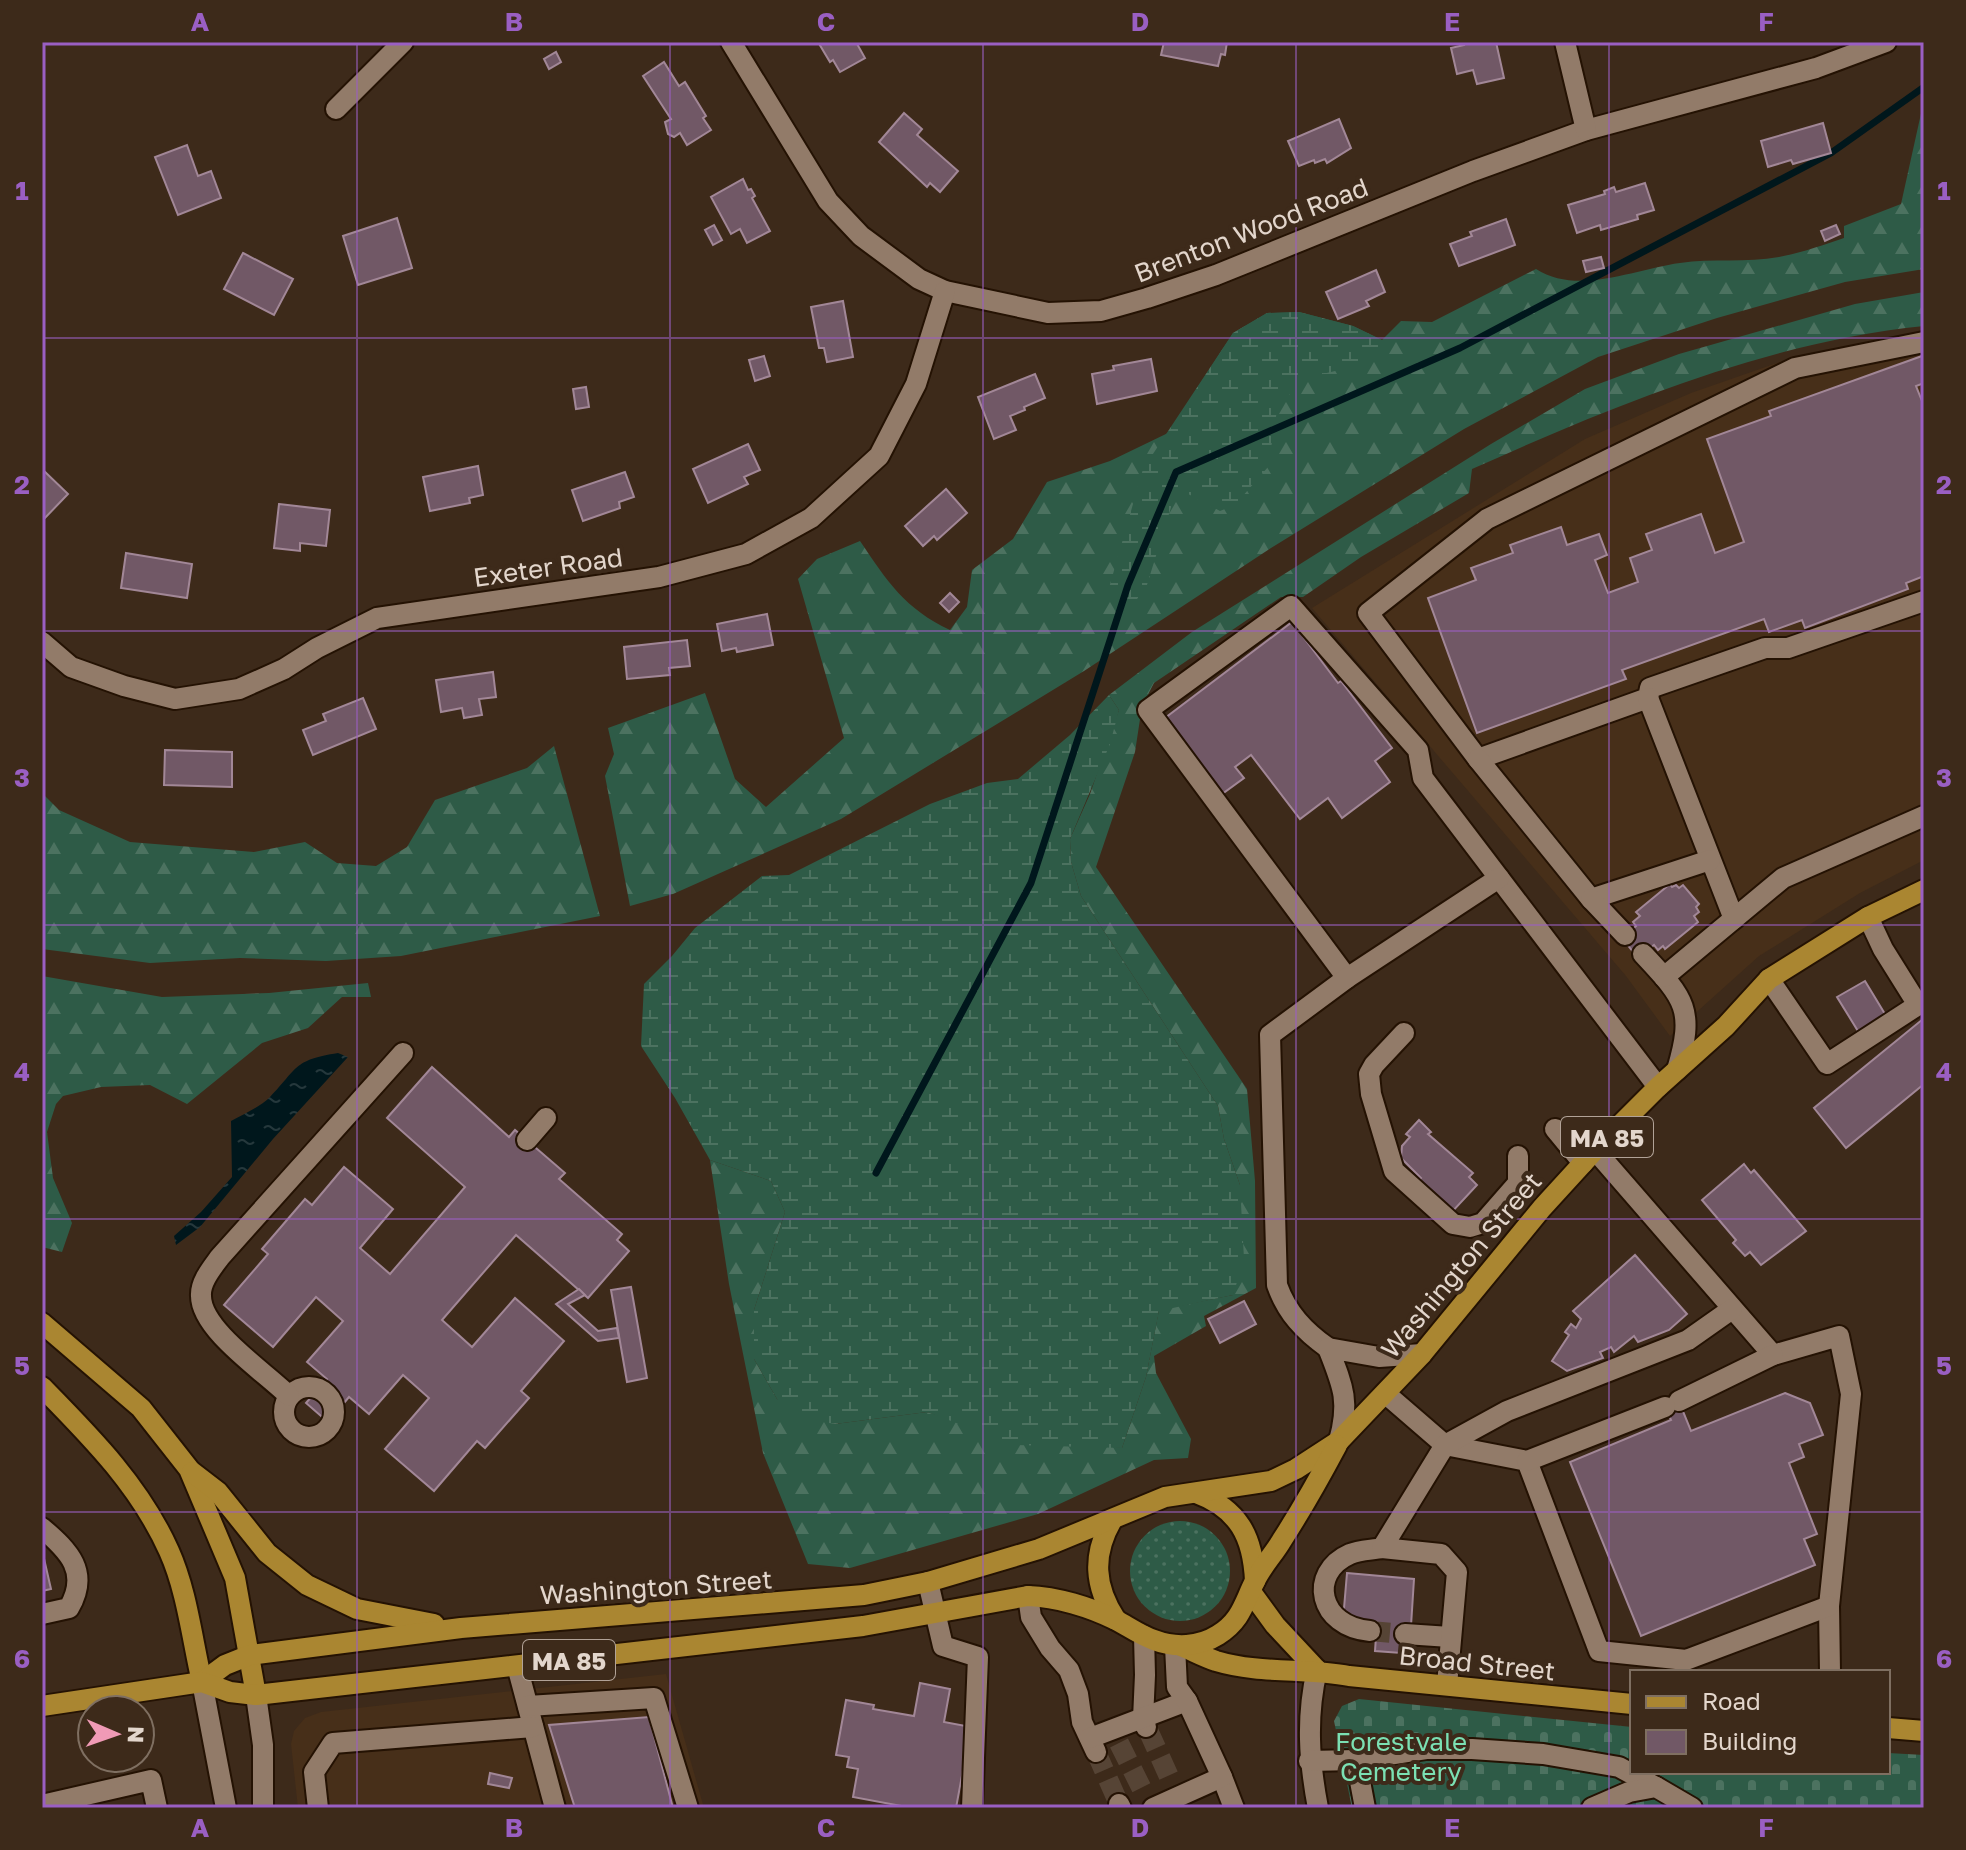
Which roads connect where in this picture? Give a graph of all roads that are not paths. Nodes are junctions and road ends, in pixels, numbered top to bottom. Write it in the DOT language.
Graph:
graph roads {
  1 [pos="403,42"];
  2 [pos="731,42"];
  3 [pos="1565,42"];
  4 [pos="1886,42"];
  5 [pos="336,109"];
  6 [pos="1586,130"];
  7 [pos="945,291"];
  8 [pos="1924,342"];
  9 [pos="1924,601"];
  10 [pos="42,642"];
  11 [pos="1648,698"];
  12 [pos="1478,759"];
  13 [pos="1924,816"];
  14 [pos="1710,860"];
  15 [pos="1499,878"];
  16 [pos="1924,890"];
  17 [pos="1591,899"];
  18 [pos="1868,917"];
  19 [pos="1734,919"];
  20 [pos="1625,935"];
  21 [pos="1643,954"];
  22 [pos="1664,977"];
  23 [pos="1347,978"];
  24 [pos="1769,979"];
  25 [pos="1404,1033"];
  26 [pos="403,1053"];
  27 [pos="1677,1070"];
  28 [pos="1658,1087"];
  29 [pos="546,1118"];
  30 [pos="1555,1129"];
  31 [pos="527,1140"];
  32 [pos="1518,1156"];
  33 [pos="1589,1156"];
  34 [pos="1732,1309"];
  35 [pos="42,1323"];
  36 [pos="1328,1348"];
  37 [pos="1422,1354"];
  38 [pos="1773,1355"];
  39 [pos="42,1387"];
  40 [pos="1386,1394"];
  41 [pos="289,1396"];
  42 [pos="1339,1441"];
  43 [pos="1445,1445"];
  44 [pos="1527,1461"];
  45 [pos="189,1469"];
  46 [pos="1196,1493"];
  47 [pos="1112,1520"];
  48 [pos="42,1528"];
  49 [pos="1382,1548"];
  50 [pos="928,1582"];
  51 [pos="1253,1586"];
  52 [pos="1028,1596"];
  53 [pos="1829,1606"];
  54 [pos="937,1613"];
  55 [pos="42,1614"];
  56 [pos="1116,1620"];
  57 [pos="461,1628"];
  58 [pos="1370,1631"];
  59 [pos="1405,1634"];
  60 [pos="1144,1636"];
  61 [pos="1450,1637"];
  62 [pos="1178,1646"];
  63 [pos="250,1655"];
  64 [pos="517,1666"];
  65 [pos="1317,1670"];
  66 [pos="1830,1670"];
  67 [pos="202,1682"];
  68 [pos="1447,1685"];
  69 [pos="256,1695"];
  70 [pos="1187,1701"];
  71 [pos="1630,1704"];
  72 [pos="42,1706"];
  73 [pos="528,1706"];
  74 [pos="1145,1724"];
  75 [pos="533,1727"];
  76 [pos="1890,1728"];
  77 [pos="1924,1731"];
  78 [pos="1356,1760"];
  79 [pos="1309,1761"];
  80 [pos="1630,1773"];
  81 [pos="1632,1774"];
  82 [pos="1222,1777"];
  83 [pos="1656,1787"];
  84 [pos="1149,1803"];
  85 [pos="42,1805"];
  86 [pos="157,1808"];
  87 [pos="226,1808"];
  88 [pos="263,1808"];
  89 [pos="318,1808"];
  90 [pos="555,1808"];
  91 [pos="688,1808"];
  92 [pos="972,1808"];
  93 [pos="1234,1808"];
  94 [pos="1318,1808"];
  95 [pos="1365,1808"];
  96 [pos="1592,1808"];
  97 [pos="1692,1808"];
  1 -- 5 [label="street"];
  2 -- 7 [label="street, Brenton Wood Road"];
  3 -- 6 [label="street"];
  4 -- 6 [label="street, Brenton Wood Road"];
  6 -- 7 [label="street, Brenton Wood Road"];
  7 -- 10 [label="street, Exeter Road"];
  8 -- 12 [label="street"];
  9 -- 11 [label="street"];
  11 -- 12 [label="street"];
  11 -- 14 [label="street"];
  12 -- 17 [label="street"];
  13 -- 19 [label="street"];
  14 -- 17 [label="street"];
  14 -- 19 [label="street"];
  15 -- 23 [label="street"];
  15 -- 23 [label="street"];
  15 -- 28 [label="street"];
  16 -- 18 [label="main road, Washington Street / MA 85"];
  17 -- 20 [label="street"];
  18 -- 24 [label="main road, Washington Street / MA 85"];
  18 -- 24 [label="street"];
  19 -- 22 [label="street"];
  21 -- 22 [label="street"];
  22 -- 27 [label="street"];
  23 -- 36 [label="street"];
  24 -- 27 [label="main road, Washington Street / MA 85"];
  25 -- 32 [label="street"];
  26 -- 41 [label="street"];
  27 -- 28 [label="main road, Washington Street / MA 85"];
  28 -- 33 [label="main road, Washington Street / MA 85"];
  29 -- 31 [label="street"];
  30 -- 33 [label="street"];
  33 -- 34 [label="street"];
  33 -- 37 [label="main road, Washington Street / MA 85"];
  34 -- 38 [label="street"];
  34 -- 43 [label="street"];
  35 -- 45 [label="main road"];
  36 -- 37 [label="street"];
  36 -- 42 [label="street"];
  37 -- 40 [label="main road, Washington Street / MA 85"];
  38 -- 44 [label="street"];
  38 -- 53 [label="street"];
  39 -- 67 [label="main road"];
  40 -- 42 [label="main road, Washington Street / MA 85"];
  40 -- 43 [label="street"];
  42 -- 46 [label="main road, Washington Street / MA 85"];
  42 -- 51 [label="main road, Washington Street / MA 85"];
  43 -- 44 [label="street"];
  43 -- 49 [label="street"];
  44 -- 53 [label="street"];
  45 -- 57 [label="main road"];
  45 -- 63 [label="main road"];
  46 -- 47 [label="main road, Washington Street / MA 85"];
  46 -- 51 [label="main road"];
  47 -- 50 [label="main road, Washington Street / MA 85"];
  47 -- 56 [label="main road"];
  48 -- 55 [label="street"];
  49 -- 58 [label="street"];
  49 -- 61 [label="street"];
  50 -- 54 [label="street"];
  50 -- 57 [label="main road, Washington Street / MA 85"];
  51 -- 62 [label="main road, Washington Street / MA 85"];
  51 -- 65 [label="main road"];
  52 -- 54 [label="main road, Washington Street / MA 85"];
  52 -- 56 [label="main road, Washington Street / MA 85"];
  52 -- 74 [label="street"];
  53 -- 66 [label="street"];
  54 -- 64 [label="main road, Washington Street / MA 85"];
  54 -- 92 [label="street"];
  56 -- 60 [label="main road, Washington Street / MA 85"];
  57 -- 63 [label="main road, Washington Street / MA 85"];
  59 -- 61 [label="street"];
  60 -- 62 [label="main road, Washington Street / MA 85"];
  60 -- 74 [label="street"];
  61 -- 68 [label="street"];
  62 -- 65 [label="main road, Broad Street"];
  62 -- 70 [label="street"];
  63 -- 67 [label="main road, Washington Street / MA 85"];
  63 -- 69 [label="main road"];
  64 -- 69 [label="main road, Washington Street / MA 85"];
  64 -- 73 [label="street"];
  65 -- 68 [label="main road, Broad Street"];
  65 -- 79 [label="street"];
  67 -- 69 [label="main road, Washington Street / MA 85"];
  67 -- 72 [label="main road, Washington Street / MA 85"];
  67 -- 87 [label="street"];
  68 -- 71 [label="main road, Broad Street"];
  69 -- 88 [label="street"];
  70 -- 74 [label="street"];
  70 -- 82 [label="street"];
  73 -- 75 [label="street"];
  73 -- 91 [label="street"];
  75 -- 89 [label="street"];
  75 -- 90 [label="street"];
  76 -- 77 [label="main road"];
  78 -- 79 [label="street"];
  78 -- 80 [label="street"];
  78 -- 95 [label="street"];
  79 -- 94 [label="street"];
  81 -- 83 [label="street"];
  82 -- 84 [label="street"];
  82 -- 93 [label="street"];
  83 -- 96 [label="street"];
  83 -- 97 [label="street"];
  85 -- 86 [label="street"];
}
